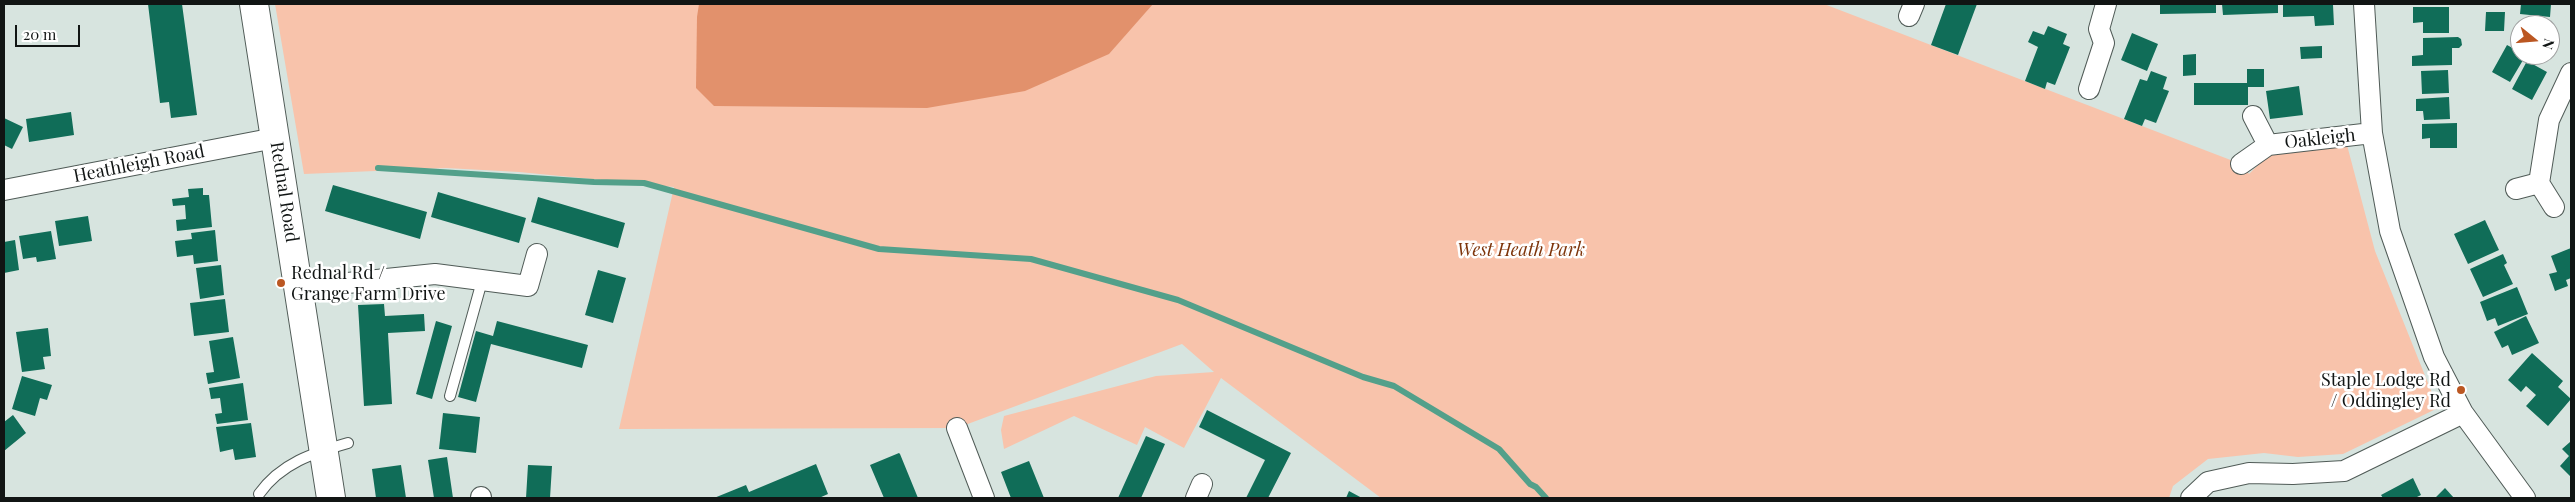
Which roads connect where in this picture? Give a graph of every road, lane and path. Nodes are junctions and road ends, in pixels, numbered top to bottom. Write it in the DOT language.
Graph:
graph roads {
  1 [pos="254,4"];
  2 [pos="2106,4"];
  3 [pos="2364,4"];
  4 [pos="2571,73"];
  5 [pos="2089,89"];
  6 [pos="2253,116"];
  7 [pos="2372,133"];
  8 [pos="275,138"];
  9 [pos="2268,145"];
  10 [pos="2241,164"];
  11 [pos="2539,183"];
  12 [pos="2516,189"];
  13 [pos="4,190"];
  14 [pos="2554,207"];
  15 [pos="537,254"];
  16 [pos="482,280"];
  17 [pos="299,288"];
  18 [pos="450,396"];
  19 [pos="2463,413"];
  20 [pos="957,428"];
  21 [pos="336,447"];
  22 [pos="259,494"];
  23 [pos="331,498"];
  24 [pos="984,498"];
  25 [pos="2191,498"];
  26 [pos="2525,498"];
  1 -- 8 [label="street, Rednal Road"];
  2 -- 5 [label="street"];
  3 -- 7 [label="street"];
  4 -- 11 [label="street"];
  6 -- 9 [label="street, Oakleigh"];
  7 -- 9 [label="street, Oakleigh"];
  7 -- 19 [label="street"];
  8 -- 13 [label="street, Heathleigh Road"];
  8 -- 17 [label="street, Rednal Road"];
  9 -- 10 [label="street, Oakleigh"];
  11 -- 12 [label="street"];
  11 -- 14 [label="street"];
  15 -- 16 [label="street"];
  16 -- 17 [label="street"];
  16 -- 18 [label="lane"];
  17 -- 21 [label="street, Rednal Road"];
  19 -- 25 [label="street"];
  19 -- 26 [label="street"];
  20 -- 24 [label="street"];
  21 -- 22 [label="lane"];
  21 -- 23 [label="street, Rednal Road"];
}
